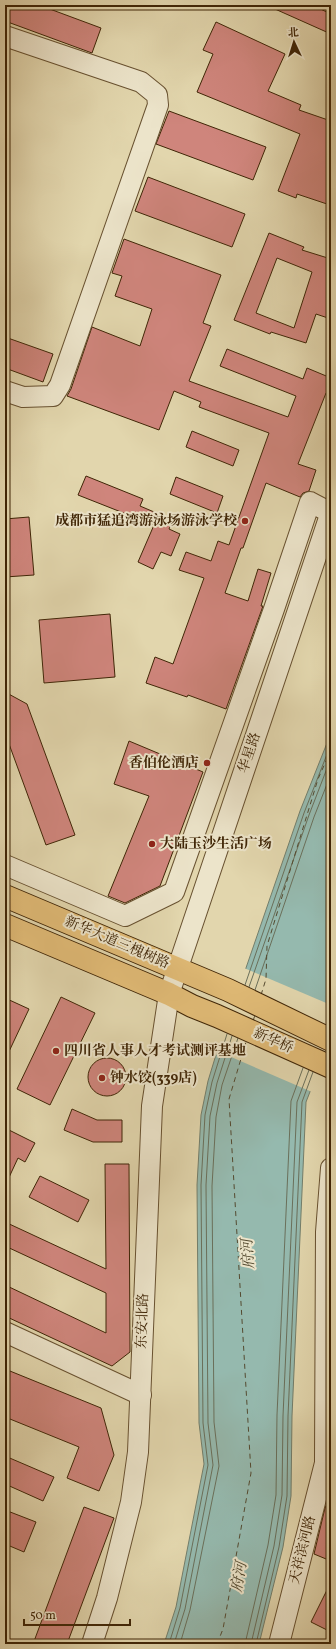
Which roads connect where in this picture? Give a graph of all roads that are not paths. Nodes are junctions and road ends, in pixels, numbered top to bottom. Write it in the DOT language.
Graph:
graph roads {
  1 [pos="5,36"];
  2 [pos="5,391"];
  3 [pos="331,513"];
  4 [pos="5,865"];
  5 [pos="5,896"];
  6 [pos="5,925"];
  7 [pos="177,968"];
  8 [pos="228,990"];
  9 [pos="169,994"];
  10 [pos="217,1016"];
  11 [pos="331,1040"];
  12 [pos="330,1067"];
  13 [pos="331,1168"];
  14 [pos="329,1233"];
  15 [pos="5,1332"];
  16 [pos="141,1395"];
  17 [pos="92,1644"];
  18 [pos="279,1644"];
  1 -- 2 [label="street"];
  3 -- 4 [label="street"];
  3 -- 7 [label="street, 华星路"];
  5 -- 7 [label="main road, 新华大道三槐树路"];
  6 -- 9 [label="main road, 新华大道三槐树路"];
  7 -- 8 [label="main road, 新华大道三槐树路"];
  7 -- 9 [label="street, 华星路"];
  8 -- 11 [label="main road, 新华桥"];
  9 -- 10 [label="main road, 新华大道三槐树路"];
  9 -- 16 [label="street, 东安北路"];
  10 -- 12 [label="main road, 新华桥"];
  13 -- 14 [label="street, 天祥滨河路"];
  14 -- 18 [label="street, 天祥滨河路"];
  15 -- 16 [label="street"];
  16 -- 17 [label="street, 东安北路"];
}
